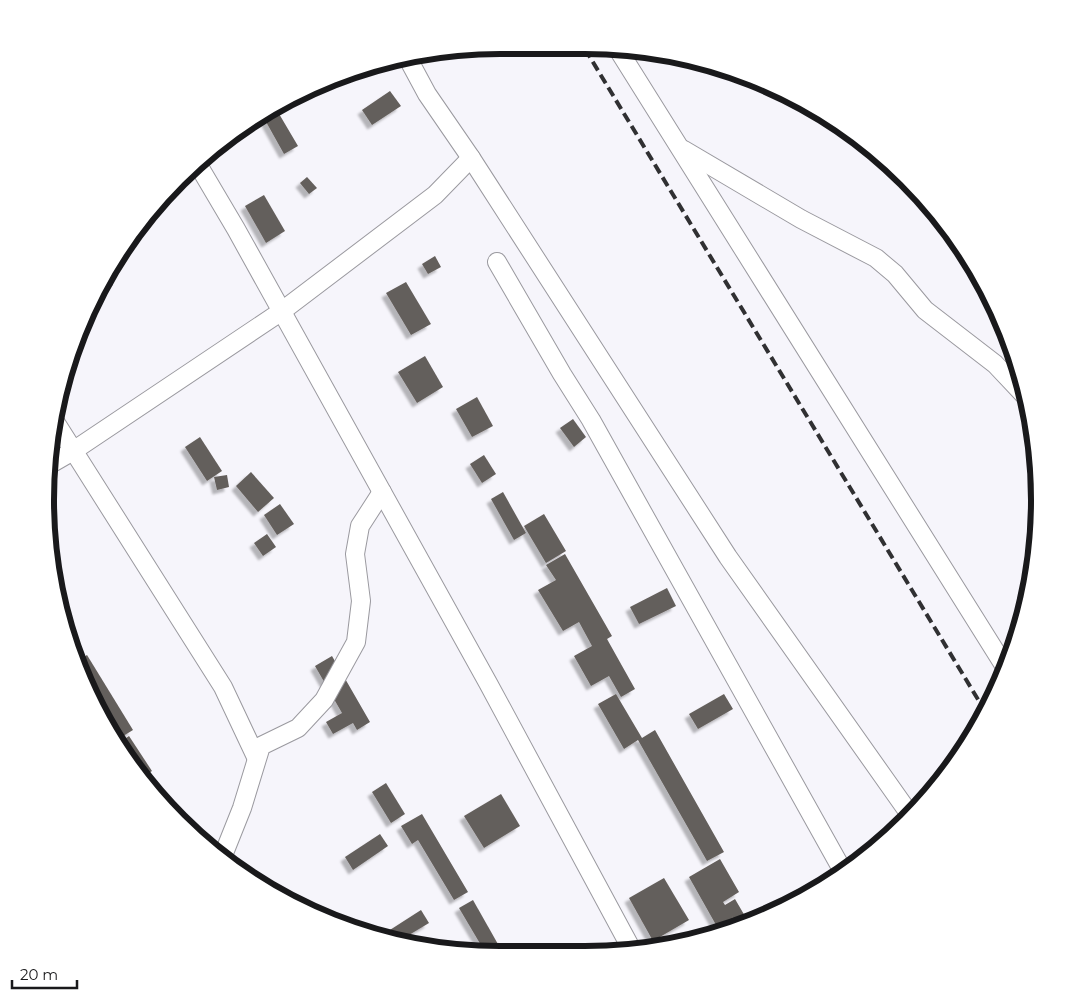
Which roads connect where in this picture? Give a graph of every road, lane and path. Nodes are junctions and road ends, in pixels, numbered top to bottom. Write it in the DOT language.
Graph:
graph roads {
  1 [pos="622,56"];
  2 [pos="410,63"];
  3 [pos="682,149"];
  4 [pos="472,158"];
  5 [pos="201,169"];
  6 [pos="497,262"];
  7 [pos="282,311"];
  8 [pos="1016,387"];
  9 [pos="60,429"];
  10 [pos="73,451"];
  11 [pos="56,461"];
  12 [pos="382,492"];
  13 [pos="1001,661"];
  14 [pos="256,757"];
  15 [pos="907,810"];
  16 [pos="225,851"];
  17 [pos="840,866"];
  18 [pos="629,943"];
  1 -- 3 [label="street"];
  2 -- 4 [label="street"];
  3 -- 8 [label="street"];
  3 -- 13 [label="street"];
  4 -- 7 [label="street"];
  4 -- 15 [label="street"];
  5 -- 7 [label="street"];
  6 -- 17 [label="street"];
  7 -- 10 [label="street"];
  7 -- 12 [label="street"];
  9 -- 10 [label="street"];
  10 -- 11 [label="street"];
  10 -- 14 [label="street"];
  12 -- 14 [label="street"];
  12 -- 18 [label="street"];
  14 -- 16 [label="street"];
}
